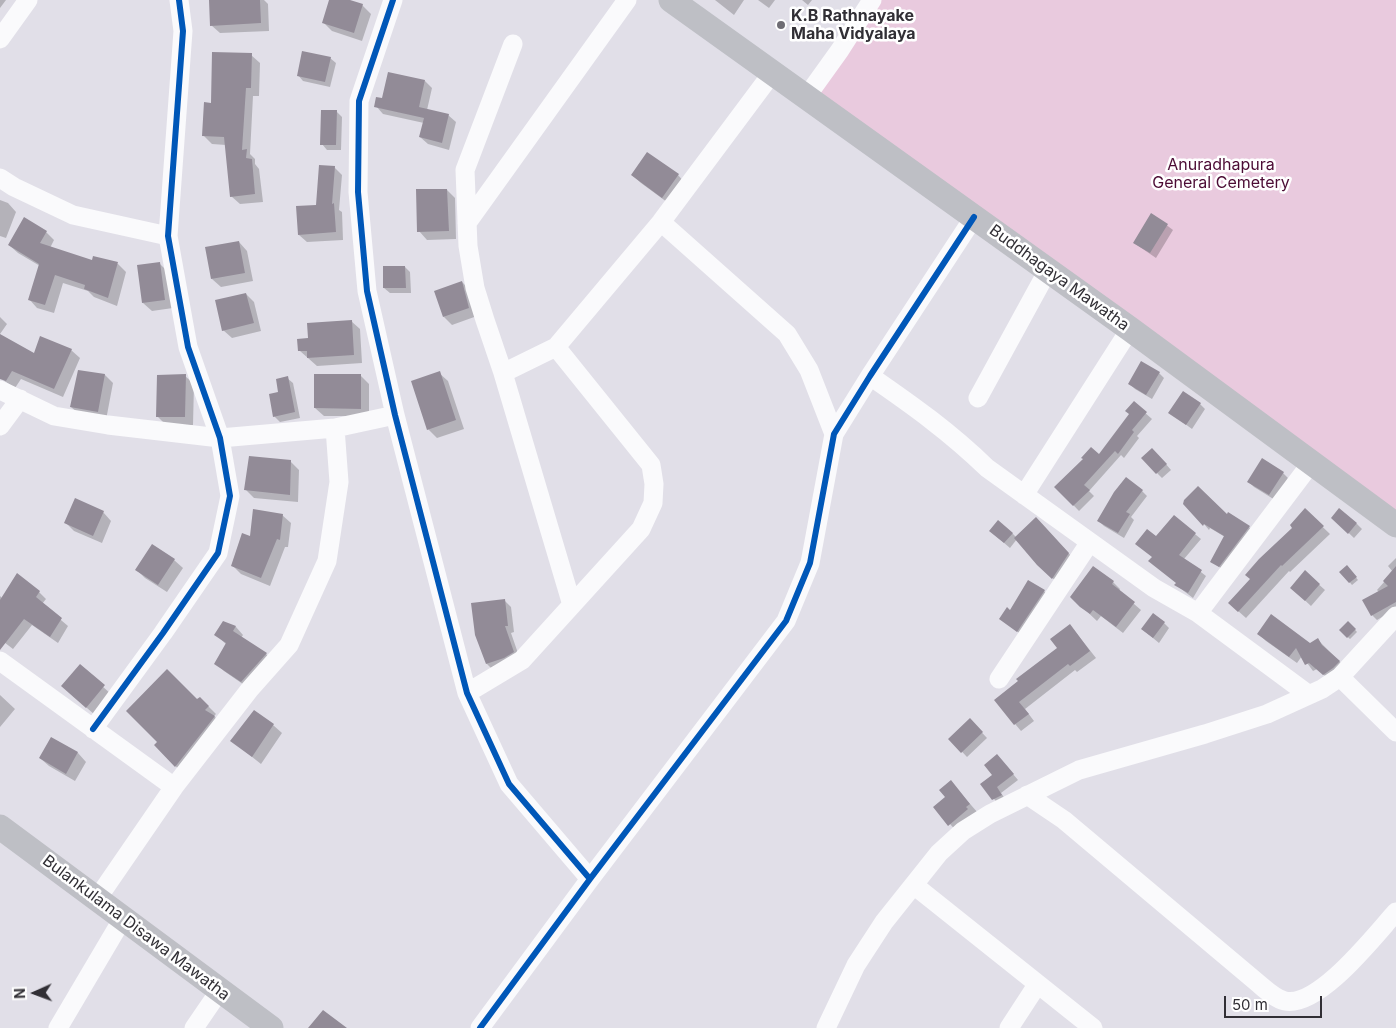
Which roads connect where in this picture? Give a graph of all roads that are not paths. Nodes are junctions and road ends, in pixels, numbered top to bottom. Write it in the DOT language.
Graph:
graph roads {
  1 [pos="28,0"];
  2 [pos="179,0"];
  3 [pos="393,0"];
  4 [pos="627,0"];
  5 [pos="671,0"];
  6 [pos="872,0"];
  7 [pos="0,39"];
  8 [pos="513,44"];
  9 [pos="774,72"];
  10 [pos="807,96"];
  11 [pos="0,178"];
  12 [pos="974,217"];
  13 [pos="661,222"];
  14 [pos="467,223"];
  15 [pos="168,236"];
  16 [pos="1048,270"];
  17 [pos="1130,329"];
  18 [pos="556,347"];
  19 [pos="502,374"];
  20 [pos="870,376"];
  21 [pos="0,390"];
  22 [pos="978,398"];
  23 [pos="20,399"];
  24 [pos="395,415"];
  25 [pos="0,426"];
  26 [pos="335,428"];
  27 [pos="834,434"];
  28 [pos="220,438"];
  29 [pos="1312,462"];
  30 [pos="1024,495"];
  31 [pos="1396,525"];
  32 [pos="1090,542"];
  33 [pos="572,605"];
  34 [pos="1198,613"];
  35 [pos="1396,616"];
  36 [pos="0,661"];
  37 [pos="1340,677"];
  38 [pos="999,679"];
  39 [pos="467,693"];
  40 [pos="1309,695"];
  41 [pos="93,729"];
  42 [pos="1396,732"];
  43 [pos="174,787"];
  44 [pos="1028,795"];
  45 [pos="0,827"];
  46 [pos="590,880"];
  47 [pos="915,886"];
  48 [pos="97,899"];
  49 [pos="1396,912"];
  50 [pos="122,918"];
  51 [pos="1037,985"];
  52 [pos="220,990"];
  53 [pos="58,1028"];
  54 [pos="194,1028"];
  55 [pos="271,1028"];
  56 [pos="480,1028"];
  57 [pos="826,1028"];
  58 [pos="1009,1028"];
  59 [pos="1092,1028"];
  1 -- 7 [label="street"];
  2 -- 15 [label="street"];
  3 -- 24 [label="street"];
  4 -- 14 [label="street"];
  5 -- 9 [label="main road, Buddhagaya Mawatha"];
  6 -- 10 [label="street"];
  8 -- 14 [label="street"];
  9 -- 10 [label="main road, Buddhagaya Mawatha"];
  9 -- 13 [label="street"];
  10 -- 12 [label="main road, Buddhagaya Mawatha"];
  11 -- 15 [label="street"];
  12 -- 16 [label="main road, Buddhagaya Mawatha"];
  12 -- 20 [label="street"];
  13 -- 18 [label="street"];
  13 -- 27 [label="street"];
  14 -- 19 [label="street"];
  15 -- 28 [label="street"];
  16 -- 17 [label="main road, Buddhagaya Mawatha"];
  16 -- 22 [label="street"];
  17 -- 29 [label="main road, Buddhagaya Mawatha"];
  17 -- 30 [label="street"];
  18 -- 19 [label="street"];
  18 -- 33 [label="street"];
  19 -- 33 [label="street"];
  20 -- 27 [label="street"];
  20 -- 30 [label="street"];
  21 -- 23 [label="street"];
  23 -- 25 [label="street"];
  23 -- 28 [label="street"];
  24 -- 26 [label="street"];
  24 -- 39 [label="street"];
  26 -- 28 [label="street"];
  26 -- 43 [label="street"];
  27 -- 46 [label="street"];
  28 -- 41 [label="street"];
  29 -- 31 [label="main road, Buddhagaya Mawatha"];
  29 -- 34 [label="street"];
  30 -- 32 [label="street"];
  32 -- 34 [label="street"];
  32 -- 38 [label="street"];
  33 -- 39 [label="street"];
  34 -- 40 [label="street"];
  35 -- 37 [label="street"];
  36 -- 41 [label="street"];
  37 -- 40 [label="street"];
  37 -- 42 [label="street"];
  39 -- 46 [label="street"];
  40 -- 44 [label="street"];
  41 -- 43 [label="street"];
  43 -- 48 [label="street"];
  44 -- 47 [label="street"];
  44 -- 49 [label="street"];
  45 -- 48 [label="main road, Bulankulama Disawa Mawatha"];
  46 -- 56 [label="street"];
  47 -- 51 [label="street"];
  47 -- 57 [label="street"];
  48 -- 50 [label="main road, Bulankulama Disawa Mawatha"];
  50 -- 52 [label="main road, Bulankulama Disawa Mawatha"];
  50 -- 53 [label="street"];
  51 -- 58 [label="street"];
  51 -- 59 [label="street"];
  52 -- 54 [label="street"];
  52 -- 55 [label="main road, Bulankulama Disawa Mawatha"];
}
